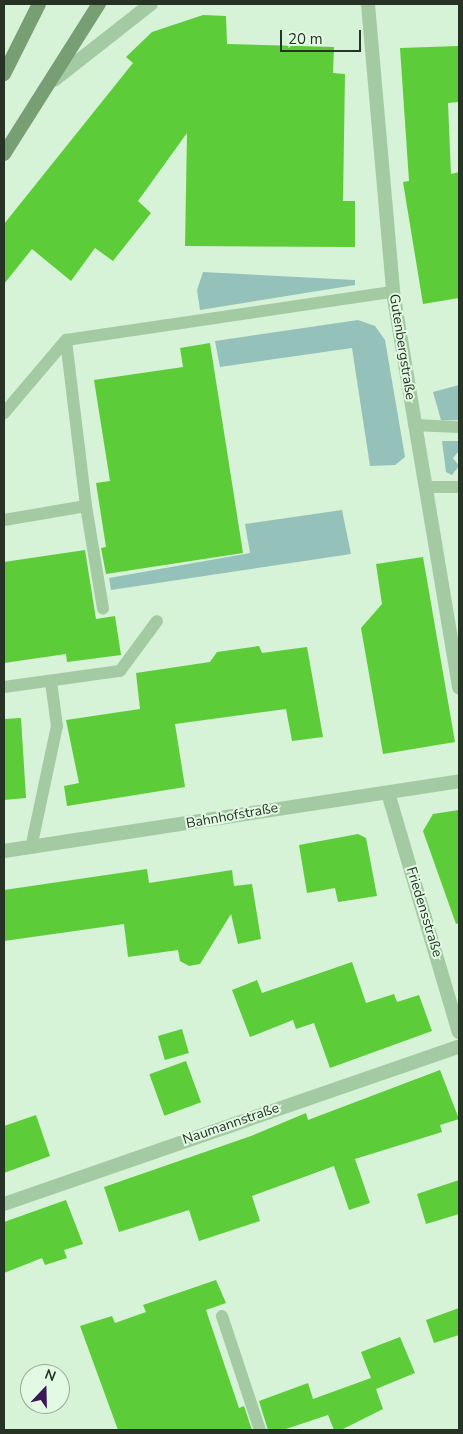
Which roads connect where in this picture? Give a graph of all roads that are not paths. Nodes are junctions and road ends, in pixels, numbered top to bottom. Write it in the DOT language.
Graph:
graph roads {
  1 [pos="39,4"];
  2 [pos="99,4"];
  3 [pos="151,4"];
  4 [pos="368,4"];
  5 [pos="4,74"];
  6 [pos="54,80"];
  7 [pos="5,153"];
  8 [pos="393,292"];
  9 [pos="66,340"];
  10 [pos="4,413"];
  11 [pos="414,425"];
  12 [pos="459,426"];
  13 [pos="459,487"];
  14 [pos="425,488"];
  15 [pos="86,506"];
  16 [pos="4,520"];
  17 [pos="103,609"];
  18 [pos="156,621"];
  19 [pos="51,682"];
  20 [pos="4,687"];
  21 [pos="459,688"];
  22 [pos="459,781"];
  23 [pos="388,793"];
  24 [pos="31,848"];
  25 [pos="4,851"];
  26 [pos="459,1032"];
  27 [pos="459,1046"];
  28 [pos="4,1204"];
  29 [pos="222,1316"];
  30 [pos="260,1430"];
  1 -- 5 [label="main road"];
  2 -- 6 [label="main road"];
  3 -- 6 [label="street"];
  4 -- 8 [label="street, Gutenbergstraße"];
  6 -- 7 [label="main road"];
  8 -- 9 [label="lane"];
  8 -- 11 [label="street, Gutenbergstraße"];
  9 -- 10 [label="lane"];
  9 -- 15 [label="lane"];
  11 -- 12 [label="lane"];
  11 -- 14 [label="street, Gutenbergstraße"];
  13 -- 14 [label="lane"];
  14 -- 21 [label="street, Gutenbergstraße"];
  15 -- 16 [label="lane"];
  15 -- 17 [label="lane"];
  18 -- 19 [label="lane"];
  19 -- 20 [label="lane"];
  19 -- 24 [label="lane"];
  22 -- 23 [label="street, Bahnhofstraße"];
  23 -- 24 [label="street, Bahnhofstraße"];
  23 -- 26 [label="street, Friedensstraße"];
  24 -- 25 [label="street, Bahnhofstraße"];
  27 -- 28 [label="street, Naumannstraße"];
  29 -- 30 [label="lane"];
}
